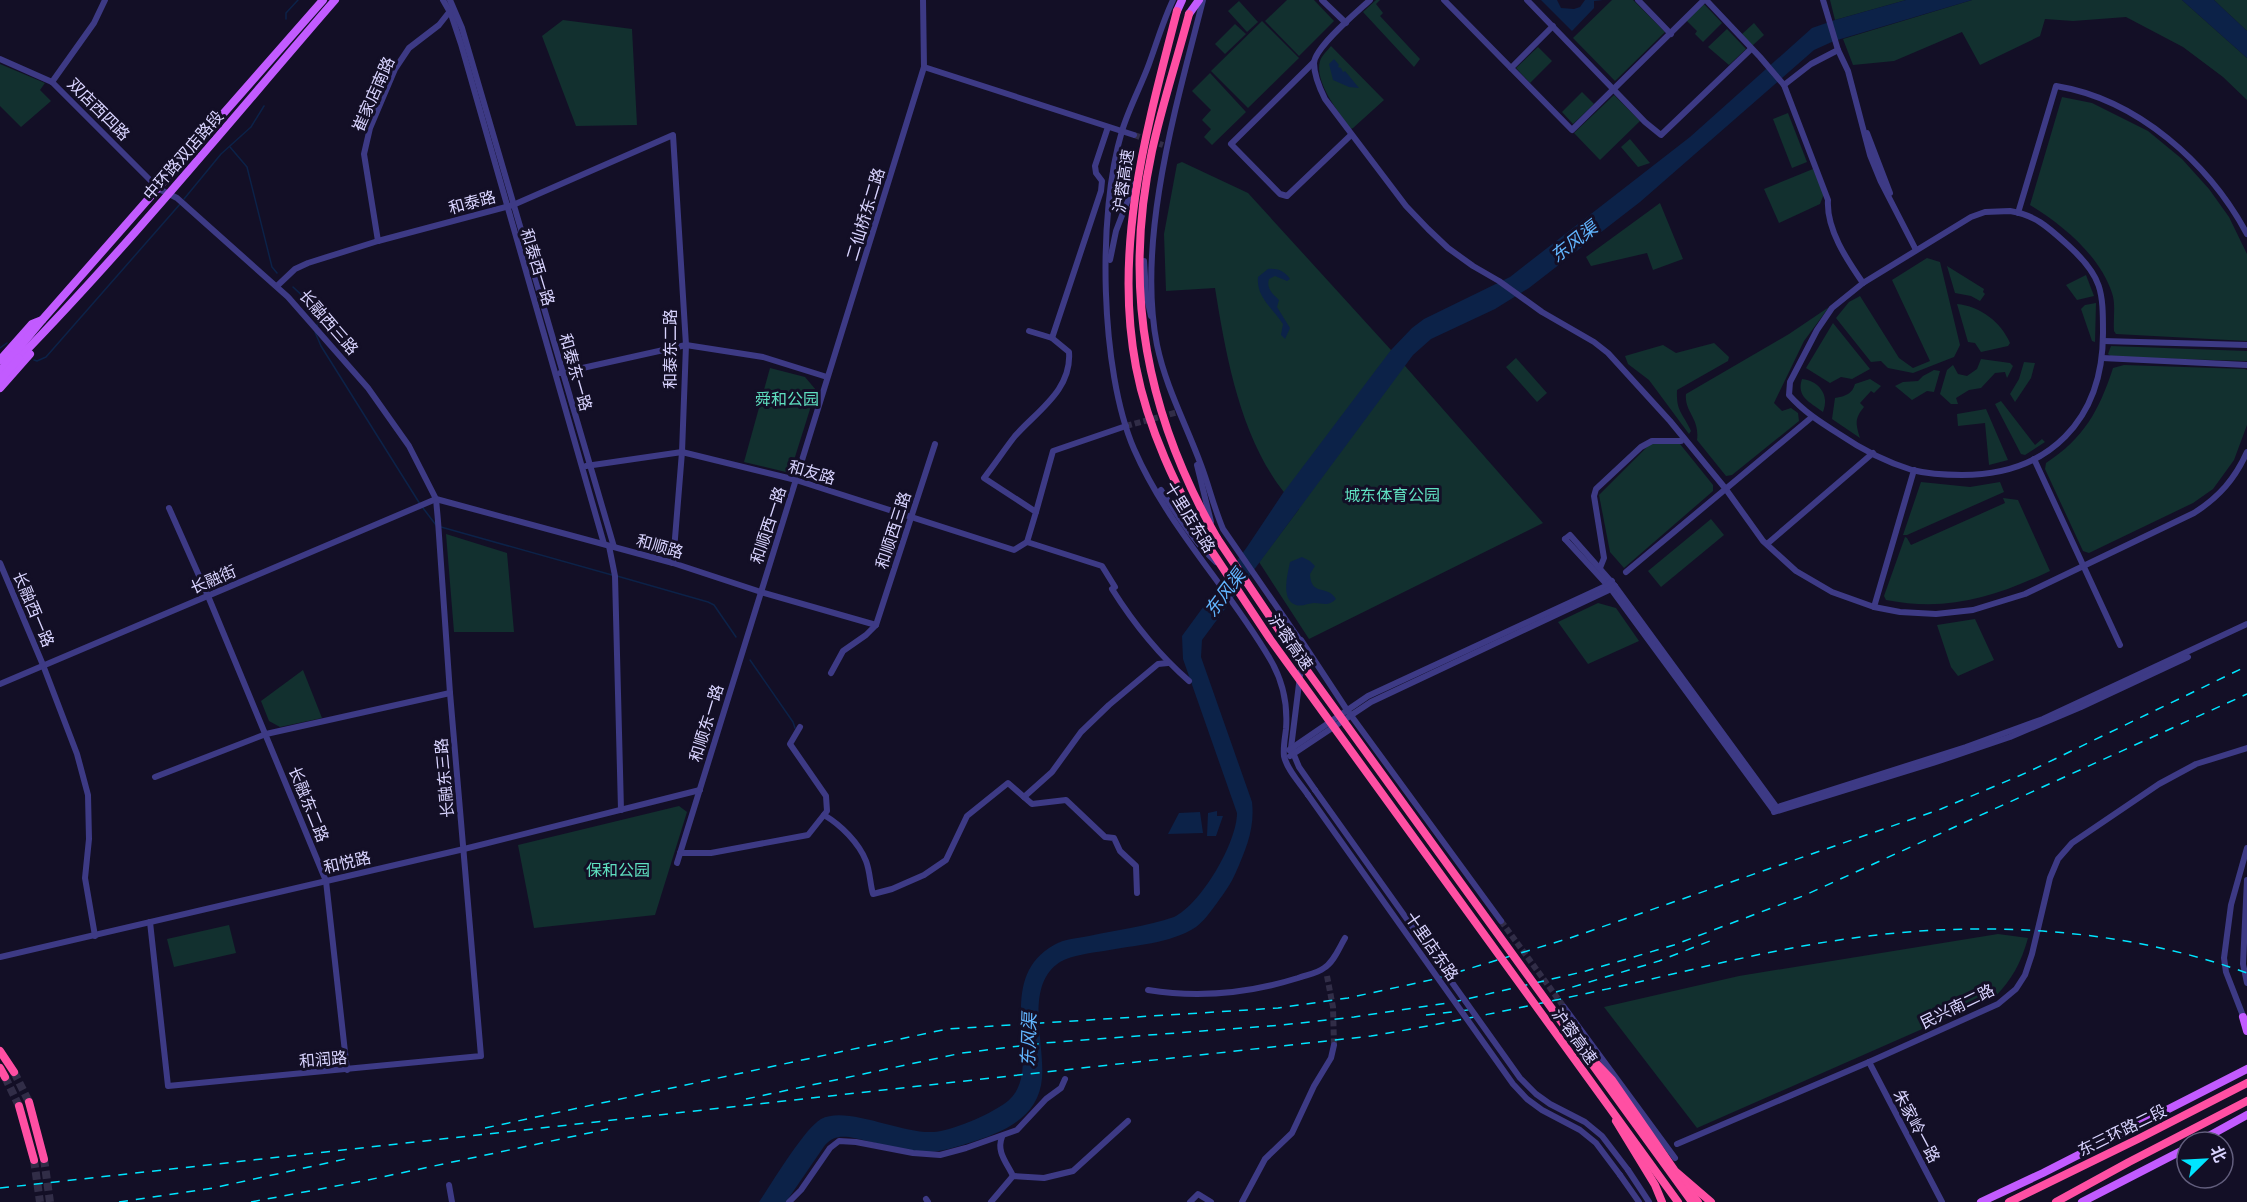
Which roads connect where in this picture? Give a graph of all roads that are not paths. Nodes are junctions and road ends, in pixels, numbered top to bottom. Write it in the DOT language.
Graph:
graph roads {
  1 [pos="105,0"];
  2 [pos="323,0"];
  3 [pos="335,0"];
  4 [pos="442,0"];
  5 [pos="923,0"];
  6 [pos="1173,0"];
  7 [pos="1180,0"];
  8 [pos="1193,0"];
  9 [pos="1201,0"];
  10 [pos="1322,0"];
  11 [pos="1370,0"];
  12 [pos="1444,0"];
  13 [pos="1527,0"];
  14 [pos="1638,0"];
  15 [pos="1705,0"];
  16 [pos="1823,0"];
  17 [pos="453,4"];
  18 [pos="1177,12"];
  19 [pos="1189,14"];
  20 [pos="1346,23"];
  21 [pos="1553,26"];
  22 [pos="1671,34"];
  23 [pos="1837,46"];
  24 [pos="1751,49"];
  25 [pos="0,59"];
  26 [pos="1314,62"];
  27 [pos="924,67"];
  28 [pos="1511,68"];
  29 [pos="52,82"];
  30 [pos="1783,84"];
  31 [pos="1613,88"];
  32 [pos="1108,127"];
  33 [pos="1122,132"];
  34 [pos="673,135"];
  35 [pos="1134,135"];
  36 [pos="1352,135"];
  37 [pos="1137,178"];
  38 [pos="159,189"];
  39 [pos="167,194"];
  40 [pos="509,206"];
  41 [pos="2018,213"];
  42 [pos="1143,215"];
  43 [pos="2247,234"];
  44 [pos="378,241"];
  45 [pos="1916,250"];
  46 [pos="1106,280"];
  47 [pos="1863,283"];
  48 [pos="277,286"];
  49 [pos="43,319"];
  50 [pos="50,326"];
  51 [pos="1029,331"];
  52 [pos="1052,338"];
  53 [pos="2103,341"];
  54 [pos="1157,343"];
  55 [pos="686,345"];
  56 [pos="2247,345"];
  57 [pos="17,356"];
  58 [pos="2102,358"];
  59 [pos="0,360"];
  60 [pos="2247,365"];
  61 [pos="0,371"];
  62 [pos="559,373"];
  63 [pos="826,377"];
  64 [pos="0,380"];
  65 [pos="0,388"];
  66 [pos="1812,417"];
  67 [pos="1126,426"];
  68 [pos="812,432"];
  69 [pos="1188,433"];
  70 [pos="1681,441"];
  71 [pos="935,444"];
  72 [pos="1134,449"];
  73 [pos="682,452"];
  74 [pos="2247,452"];
  75 [pos="1873,453"];
  76 [pos="2034,459"];
  77 [pos="586,466"];
  78 [pos="1914,471"];
  79 [pos="796,480"];
  80 [pos="1725,488"];
  81 [pos="436,499"];
  82 [pos="169,508"];
  83 [pos="1036,512"];
  84 [pos="911,517"];
  85 [pos="1215,534"];
  86 [pos="1027,542"];
  87 [pos="1767,544"];
  88 [pos="609,546"];
  89 [pos="1203,546"];
  90 [pos="673,563"];
  91 [pos="0,565"];
  92 [pos="2084,567"];
  93 [pos="1600,568"];
  94 [pos="1626,572"];
  95 [pos="1612,585"];
  96 [pos="761,592"];
  97 [pos="208,596"];
  98 [pos="1874,606"];
  99 [pos="876,625"];
  100 [pos="2247,626"];
  101 [pos="1296,633"];
  102 [pos="2120,645"];
  103 [pos="1168,663"];
  104 [pos="43,665"];
  105 [pos="831,673"];
  106 [pos="1189,681"];
  107 [pos="0,684"];
  108 [pos="450,693"];
  109 [pos="1349,713"];
  110 [pos="800,727"];
  111 [pos="266,734"];
  112 [pos="2247,748"];
  113 [pos="1292,751"];
  114 [pos="1285,756"];
  115 [pos="156,777"];
  116 [pos="700,790"];
  117 [pos="1024,797"];
  118 [pos="621,810"];
  119 [pos="824,815"];
  120 [pos="2247,848"];
  121 [pos="464,849"];
  122 [pos="680,853"];
  123 [pos="677,863"];
  124 [pos="2247,880"];
  125 [pos="326,881"];
  126 [pos="1137,893"];
  127 [pos="1501,921"];
  128 [pos="150,922"];
  129 [pos="94,936"];
  130 [pos="1345,938"];
  131 [pos="0,957"];
  132 [pos="1324,968"];
  133 [pos="1327,976"];
  134 [pos="2247,983"];
  135 [pos="1148,990"];
  136 [pos="1564,1007"];
  137 [pos="2245,1021"];
  138 [pos="2247,1031"];
  139 [pos="1574,1040"];
  140 [pos="1334,1045"];
  141 [pos="0,1051"];
  142 [pos="481,1056"];
  143 [pos="1869,1062"];
  144 [pos="0,1068"];
  145 [pos="2246,1069"];
  146 [pos="347,1070"];
  147 [pos="1065,1079"];
  148 [pos="2247,1083"];
  149 [pos="2247,1101"];
  150 [pos="29,1102"];
  151 [pos="1606,1103"];
  152 [pos="19,1106"];
  153 [pos="2247,1115"];
  154 [pos="1128,1121"];
  155 [pos="2220,1130"];
  156 [pos="1002,1137"];
  157 [pos="1677,1144"];
  158 [pos="2175,1154"];
  159 [pos="1675,1158"];
  160 [pos="44,1159"];
  161 [pos="34,1160"];
  162 [pos="1675,1171"];
  163 [pos="1013,1176"];
  164 [pos="449,1185"];
  165 [pos="1655,1185"];
  166 [pos="2087,1201"];
  167 [pos="452,1202"];
  168 [pos="789,1202"];
  169 [pos="991,1202"];
  170 [pos="1190,1202"];
  171 [pos="1211,1202"];
  172 [pos="1242,1202"];
  173 [pos="1639,1202"];
  174 [pos="1649,1202"];
  175 [pos="1662,1202"];
  176 [pos="1667,1202"];
  177 [pos="1678,1202"];
  178 [pos="1692,1202"];
  179 [pos="1698,1202"];
  180 [pos="1711,1202"];
  181 [pos="1942,1202"];
  182 [pos="1981,1202"];
  183 [pos="2009,1202"];
  184 [pos="2056,1202"];
  1 -- 29 [label="street"];
  2 -- 38 [label="main road, 中环路双店路段"];
  3 -- 39 [label="main road, 中环路双店路段"];
  4 -- 17 [label="street"];
  5 -- 27 [label="street, 二仙桥东二路"];
  6 -- 33 [label="street, 十里店东路"];
  7 -- 18 [label="main road"];
  8 -- 19 [label="main road"];
  9 -- 19 [label="main road"];
  9 -- 54 [label="street, 十里店东路"];
  10 -- 20 [label="street"];
  11 -- 20 [label="street"];
  12 -- 28 [label="street"];
  13 -- 21 [label="street"];
  14 -- 22 [label="street"];
  15 -- 22 [label="street"];
  15 -- 24 [label="street"];
  16 -- 23 [label="street"];
  17 -- 40 [label="street"];
  17 -- 44 [label="street, 崔家店南路"];
  18 -- 37 [label="highway, 沪蓉高速"];
  19 -- 42 [label="highway, 沪蓉高速"];
  20 -- 26 [label="street"];
  21 -- 28 [label="street"];
  21 -- 31 [label="street"];
  22 -- 31 [label="street"];
  23 -- 30 [label="street"];
  23 -- 45 [label="street"];
  24 -- 30 [label="street"];
  24 -- 31 [label="street"];
  25 -- 29 [label="street, 双店西四路"];
  26 -- 36 [label="street"];
  26 -- 36 [label="street"];
  27 -- 32 [label="street"];
  27 -- 63 [label="street, 二仙桥东二路"];
  28 -- 31 [label="street"];
  29 -- 38 [label="street, 双店西四路"];
  30 -- 47 [label="street"];
  32 -- 33 [label="street"];
  32 -- 52 [label="street"];
  33 -- 35 [label="street"];
  33 -- 46 [label="street, 十里店东路"];
  34 -- 40 [label="street, 和泰路"];
  34 -- 55 [label="street, 和泰东二路"];
  36 -- 80 [label="street"];
  37 -- 46 [label="street"];
  37 -- 89 [label="highway, 沪蓉高速"];
  38 -- 39 [label="street, 双店西四路"];
  38 -- 49 [label="main road, 中环路双店路段"];
  39 -- 48 [label="street, 长融西三路"];
  39 -- 50 [label="main road, 中环路双店路段"];
  40 -- 44 [label="street, 和泰路"];
  40 -- 62 [label="street, 和泰东一路"];
  41 -- 43 [label="street"];
  41 -- 45 [label="street"];
  41 -- 53 [label="street"];
  42 -- 54 [label="street"];
  42 -- 85 [label="highway, 沪蓉高速"];
  44 -- 48 [label="street, 和泰路"];
  45 -- 47 [label="street"];
  46 -- 67 [label="street, 十里店东路"];
  47 -- 66 [label="street"];
  48 -- 81 [label="street, 长融西三路"];
  49 -- 57 [label="main road"];
  49 -- 59 [label="main road"];
  50 -- 57 [label="main road"];
  50 -- 65 [label="main road"];
  51 -- 52 [label="street"];
  52 -- 83 [label="street"];
  53 -- 56 [label="street"];
  53 -- 58 [label="street"];
  54 -- 69 [label="street, 十里店东路"];
  55 -- 62 [label="street"];
  55 -- 63 [label="street"];
  55 -- 73 [label="street, 和泰东二路"];
  57 -- 61 [label="main road"];
  57 -- 64 [label="main road, bridge"];
  58 -- 60 [label="street"];
  58 -- 76 [label="street"];
  62 -- 77 [label="street"];
  63 -- 68 [label="street, 二仙桥东二路"];
  66 -- 75 [label="street"];
  66 -- 80 [label="street"];
  67 -- 72 [label="street, 十里店东路"];
  67 -- 83 [label="street"];
  68 -- 79 [label="street, 和顺西一路"];
  69 -- 85 [label="street"];
  69 -- 101 [label="street, 十里店东路"];
  70 -- 93 [label="street"];
  71 -- 84 [label="street, 和顺西三路"];
  72 -- 89 [label="street"];
  72 -- 114 [label="street, 十里店东路"];
  73 -- 77 [label="street, 和友路"];
  73 -- 79 [label="street, 和友路"];
  73 -- 90 [label="street, 和泰东二路"];
  74 -- 92 [label="street"];
  75 -- 78 [label="street"];
  75 -- 87 [label="street"];
  76 -- 78 [label="street"];
  76 -- 92 [label="street"];
  77 -- 88 [label="street"];
  78 -- 98 [label="street"];
  79 -- 84 [label="street, 和友路"];
  79 -- 96 [label="street, 和顺西一路"];
  80 -- 87 [label="street"];
  80 -- 94 [label="street"];
  81 -- 88 [label="street, 和顺路"];
  81 -- 97 [label="street, 长融街"];
  81 -- 108 [label="street, 长融东三路"];
  82 -- 97 [label="street, 长融东二路"];
  83 -- 86 [label="street"];
  84 -- 86 [label="street, 和友路"];
  84 -- 99 [label="street, 和顺西三路"];
  85 -- 139 [label="highway, 沪蓉高速, bridge"];
  86 -- 103 [label="street"];
  87 -- 98 [label="street"];
  88 -- 90 [label="street, 和顺路"];
  88 -- 118 [label="street"];
  89 -- 151 [label="highway, 沪蓉高速, bridge"];
  90 -- 96 [label="street, 和顺路"];
  91 -- 104 [label="street, 长融西一路"];
  92 -- 98 [label="street"];
  92 -- 102 [label="street"];
  93 -- 95 [label="street"];
  93 -- 95 [label="street"];
  95 -- 100 [label="street"];
  95 -- 109 [label="street"];
  96 -- 99 [label="street, 和顺路"];
  96 -- 116 [label="street, 和顺东一路"];
  97 -- 104 [label="street, 长融街"];
  97 -- 111 [label="street, 长融东二路"];
  99 -- 105 [label="street"];
  101 -- 109 [label="street"];
  101 -- 113 [label="street, 十里店东路"];
  103 -- 106 [label="street"];
  103 -- 117 [label="street"];
  104 -- 107 [label="street, 长融街"];
  104 -- 129 [label="street, 长融西一路"];
  108 -- 111 [label="street"];
  108 -- 121 [label="street, 长融东三路"];
  109 -- 113 [label="street"];
  109 -- 127 [label="street"];
  110 -- 119 [label="street"];
  111 -- 115 [label="street"];
  111 -- 125 [label="street, 长融东二路"];
  112 -- 143 [label="street, 民兴南二路"];
  113 -- 114 [label="street"];
  113 -- 174 [label="street, 十里店东路, bridge"];
  114 -- 173 [label="street, 十里店东路, bridge"];
  116 -- 118 [label="street, 和悦路"];
  116 -- 122 [label="street, 和顺东一路"];
  117 -- 119 [label="street"];
  117 -- 126 [label="street"];
  118 -- 121 [label="street, 和悦路"];
  119 -- 122 [label="street"];
  120 -- 137 [label="street"];
  121 -- 125 [label="street, 和悦路"];
  121 -- 142 [label="street, 长融东三路"];
  122 -- 123 [label="street, 和顺东一路"];
  124 -- 134 [label="street"];
  125 -- 128 [label="street, 和悦路"];
  125 -- 146 [label="street, 长融东二路"];
  128 -- 129 [label="street, 和悦路"];
  128 -- 146 [label="street, 和润路"];
  129 -- 131 [label="street, 和悦路"];
  130 -- 132 [label="street"];
  132 -- 133 [label="street"];
  132 -- 135 [label="street"];
  136 -- 159 [label="street"];
  137 -- 138 [label="main road"];
  139 -- 162 [label="highway, bridge"];
  139 -- 178 [label="highway, 沪蓉高速, bridge"];
  140 -- 172 [label="street"];
  141 -- 144 [label="highway"];
  142 -- 146 [label="street, 和润路"];
  143 -- 157 [label="street, 民兴南二路"];
  143 -- 181 [label="street, 朱家岭一路"];
  145 -- 182 [label="main road"];
  147 -- 156 [label="street"];
  148 -- 183 [label="highway, 东三环路二段"];
  149 -- 184 [label="highway, 东三环路二段"];
  150 -- 160 [label="highway"];
  151 -- 165 [label="highway, bridge"];
  151 -- 177 [label="highway, 沪蓉高速, bridge"];
  152 -- 161 [label="highway"];
  153 -- 155 [label="main road"];
  154 -- 163 [label="street"];
  156 -- 163 [label="street"];
  156 -- 168 [label="street"];
  158 -- 166 [label="main road"];
  162 -- 179 [label="highway"];
  162 -- 180 [label="highway"];
  163 -- 169 [label="street"];
  164 -- 167 [label="street"];
  165 -- 175 [label="highway"];
  165 -- 176 [label="highway"];
  170 -- 171 [label="street"];
}
